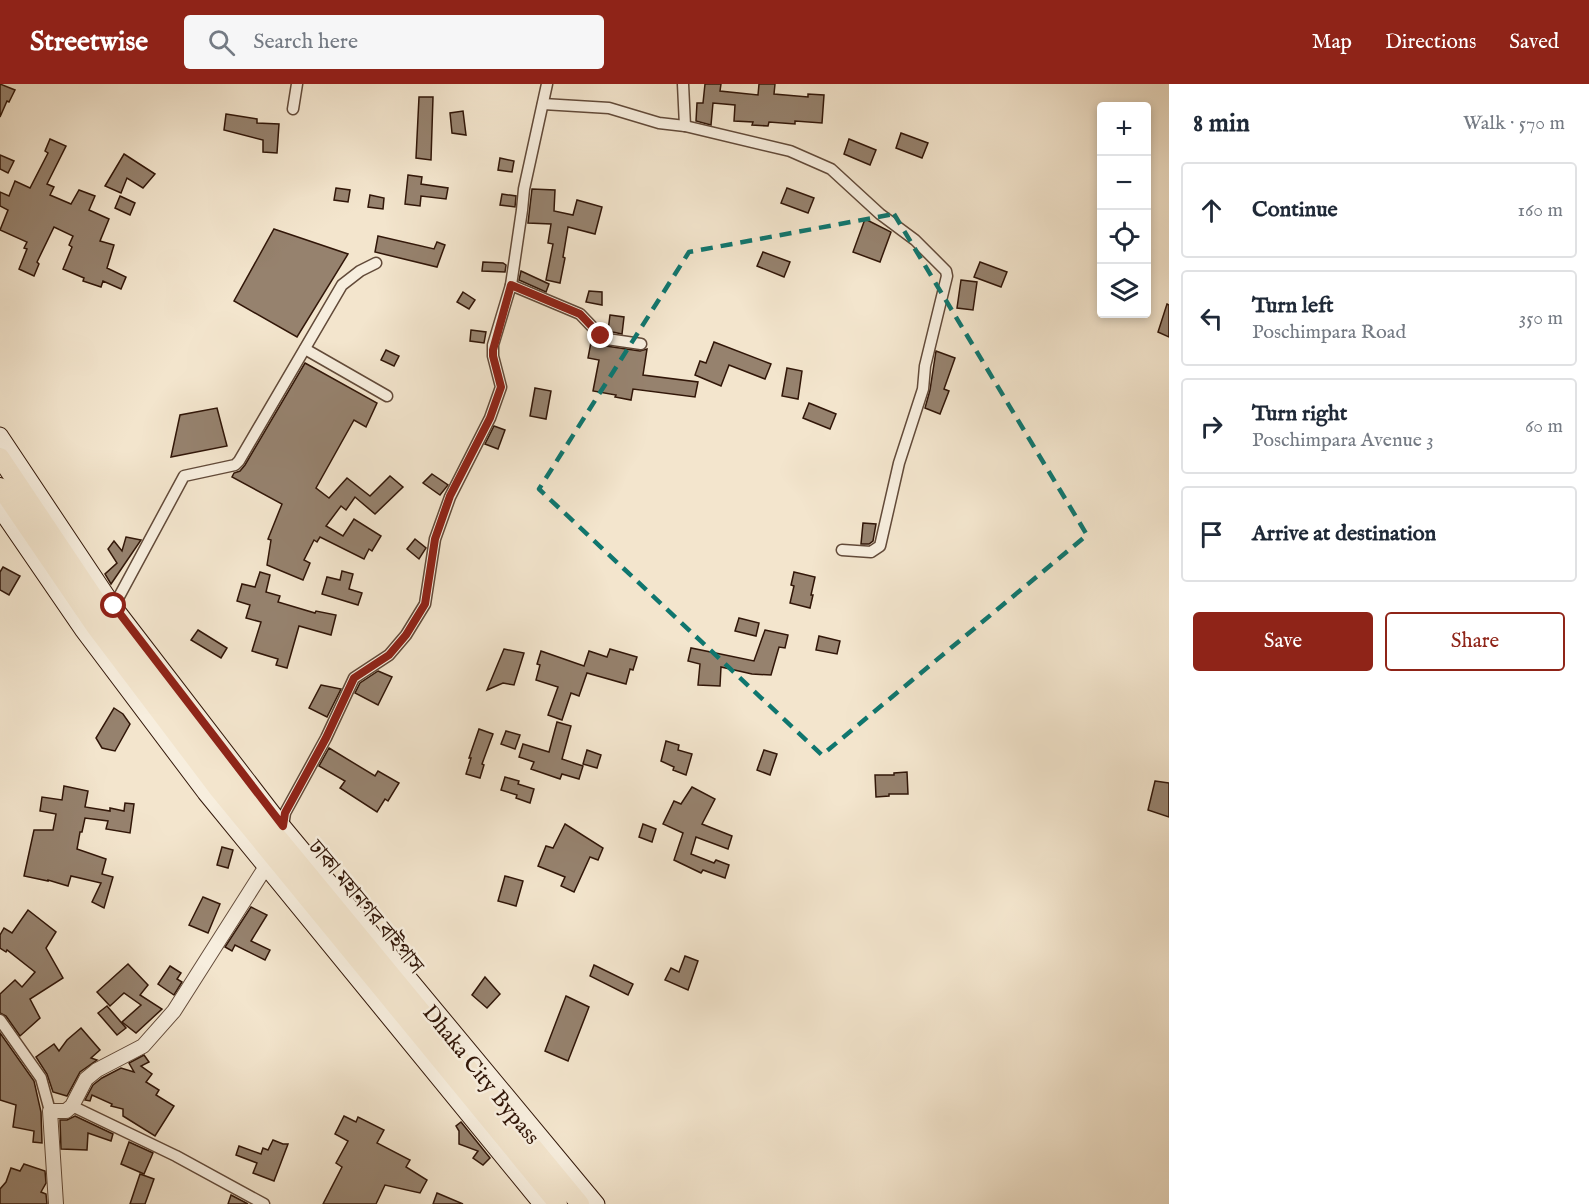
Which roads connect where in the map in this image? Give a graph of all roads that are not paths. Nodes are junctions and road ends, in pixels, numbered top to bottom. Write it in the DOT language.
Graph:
graph roads {
  1 [pos="297,84"];
  2 [pos="548,84"];
  3 [pos="683,84"];
  4 [pos="543,104"];
  5 [pos="294,109"];
  6 [pos="685,126"];
  7 [pos="376,263"];
  8 [pos="511,285"];
  9 [pos="641,344"];
  10 [pos="305,349"];
  11 [pos="387,396"];
  12 [pos="0,435"];
  13 [pos="0,457"];
  14 [pos="0,487"];
  15 [pos="0,510"];
  16 [pos="842,550"];
  17 [pos="114,606"];
  18 [pos="283,826"];
  19 [pos="265,868"];
  20 [pos="0,1020"];
  21 [pos="72,1106"];
  22 [pos="50,1111"];
  23 [pos="56,1204"];
  24 [pos="264,1204"];
  25 [pos="541,1204"];
  26 [pos="558,1204"];
  27 [pos="580,1204"];
  28 [pos="597,1204"];
  1 -- 5 [label="street"];
  2 -- 4 [label="street"];
  3 -- 6 [label="street"];
  4 -- 6 [label="street"];
  4 -- 8 [label="street"];
  6 -- 16 [label="street"];
  7 -- 10 [label="street"];
  8 -- 9 [label="street"];
  8 -- 18 [label="street"];
  10 -- 11 [label="street"];
  10 -- 17 [label="street"];
  12 -- 17 [label="main road"];
  13 -- 27 [label="highway, ঢাকা মহানগর বাইপাস"];
  14 -- 26 [label="highway, Dhaka City Bypass"];
  15 -- 19 [label="main road"];
  17 -- 18 [label="main road"];
  18 -- 28 [label="main road"];
  19 -- 21 [label="street"];
  19 -- 25 [label="main road"];
  20 -- 22 [label="street"];
  21 -- 22 [label="street"];
  21 -- 24 [label="street"];
  22 -- 23 [label="street"];
}
